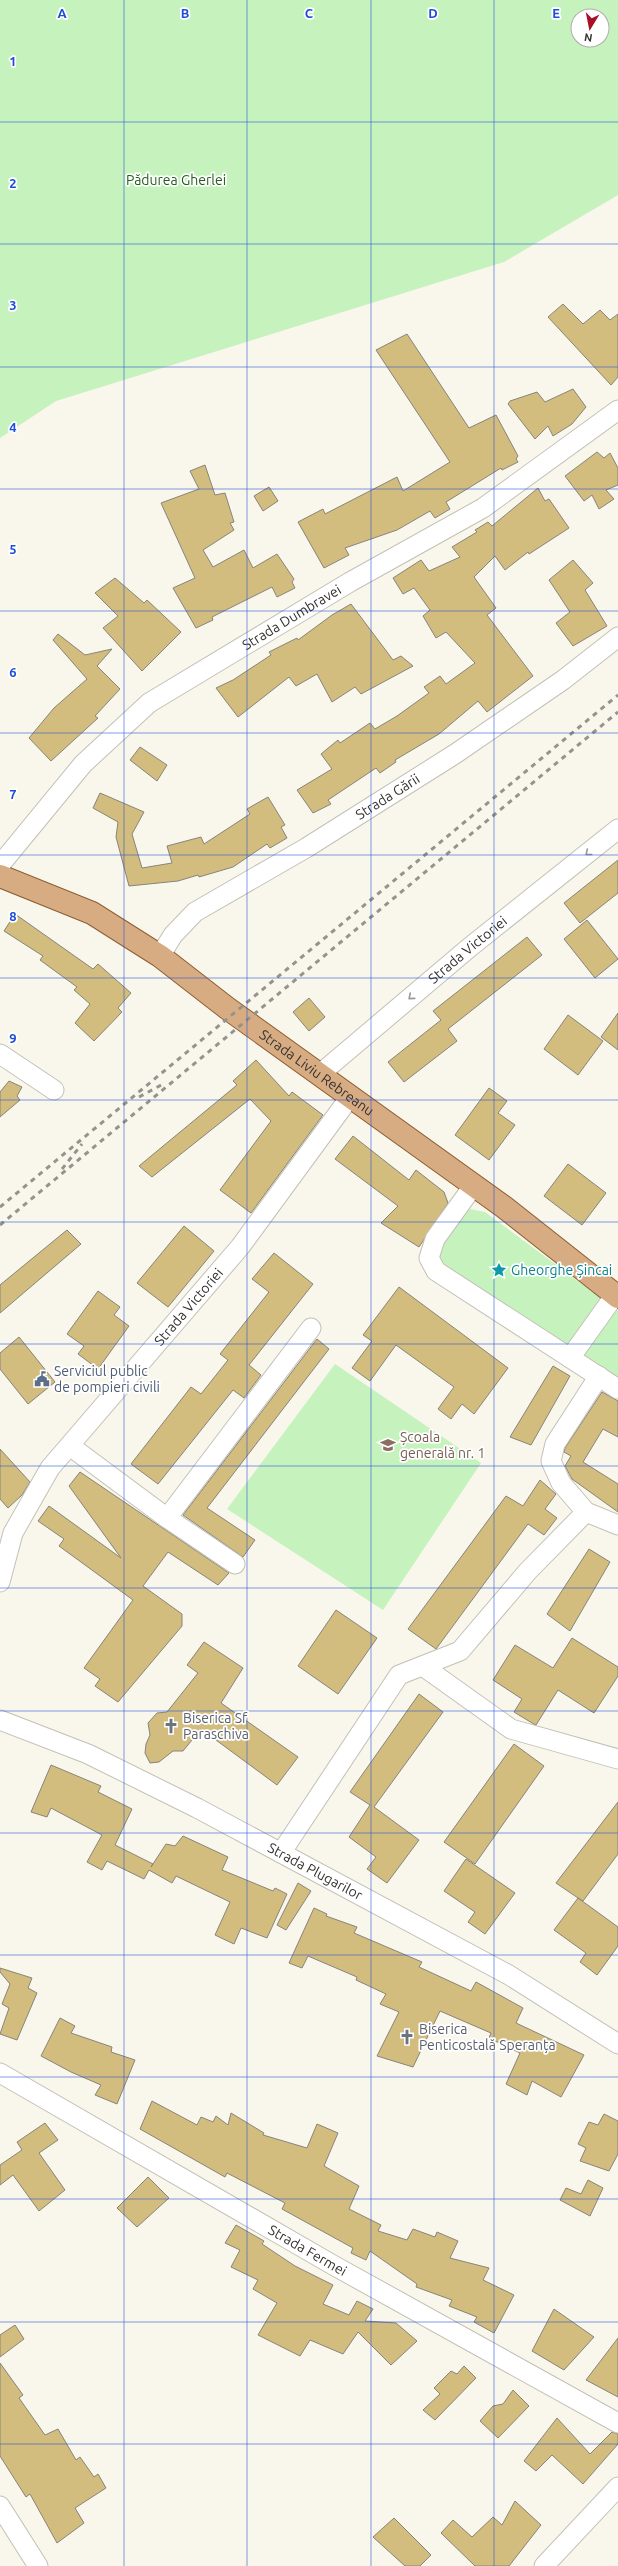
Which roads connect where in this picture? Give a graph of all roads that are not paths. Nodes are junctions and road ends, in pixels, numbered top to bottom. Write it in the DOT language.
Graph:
graph roads {
  1 [pos="618,410"];
  2 [pos="618,637"];
  3 [pos="618,829"];
  4 [pos="0,865"];
  5 [pos="0,876"];
  6 [pos="160,956"];
  7 [pos="0,1054"];
  8 [pos="320,1074"];
  9 [pos="54,1090"];
  10 [pos="350,1097"];
  11 [pos="474,1185"];
  12 [pos="616,1296"];
  13 [pos="311,1328"];
  14 [pos="570,1358"];
  15 [pos="599,1376"];
  16 [pos="618,1389"];
  17 [pos="70,1446"];
  18 [pos="586,1512"];
  19 [pos="167,1518"];
  20 [pos="618,1524"];
  21 [pos="235,1564"];
  22 [pos="0,1582"];
  23 [pos="424,1667"];
  24 [pos="0,1720"];
  25 [pos="618,1759"];
  26 [pos="281,1853"];
  27 [pos="618,2044"];
  28 [pos="0,2073"];
  29 [pos="618,2423"];
  30 [pos="618,2487"];
  31 [pos="0,2506"];
  32 [pos="33,2564"];
  33 [pos="544,2566"];
  1 -- 4 [label="street, Strada Dumbravei"];
  2 -- 6 [label="street, Strada Gării"];
  3 -- 8 [label="street, Strada Victoriei, one-way"];
  5 -- 6 [label="main road, Strada Liviu Rebreanu"];
  6 -- 8 [label="main road, Strada Liviu Rebreanu"];
  7 -- 9 [label="street"];
  8 -- 10 [label="main road, Strada Liviu Rebreanu"];
  10 -- 11 [label="main road, Strada Liviu Rebreanu"];
  10 -- 17 [label="street, Strada Victoriei"];
  11 -- 12 [label="main road, Strada Liviu Rebreanu"];
  11 -- 14 [label="street"];
  12 -- 14 [label="street"];
  13 -- 19 [label="street"];
  14 -- 15 [label="street"];
  15 -- 16 [label="street"];
  15 -- 18 [label="street"];
  17 -- 19 [label="street"];
  17 -- 22 [label="street, Strada Victoriei"];
  18 -- 20 [label="street"];
  18 -- 23 [label="street"];
  19 -- 21 [label="street"];
  23 -- 25 [label="street"];
  23 -- 26 [label="street"];
  24 -- 26 [label="street, Strada Plugarilor"];
  26 -- 27 [label="street, Strada Plugarilor"];
  28 -- 29 [label="street, Strada Fermei"];
  30 -- 33 [label="street"];
  31 -- 32 [label="street"];
}
